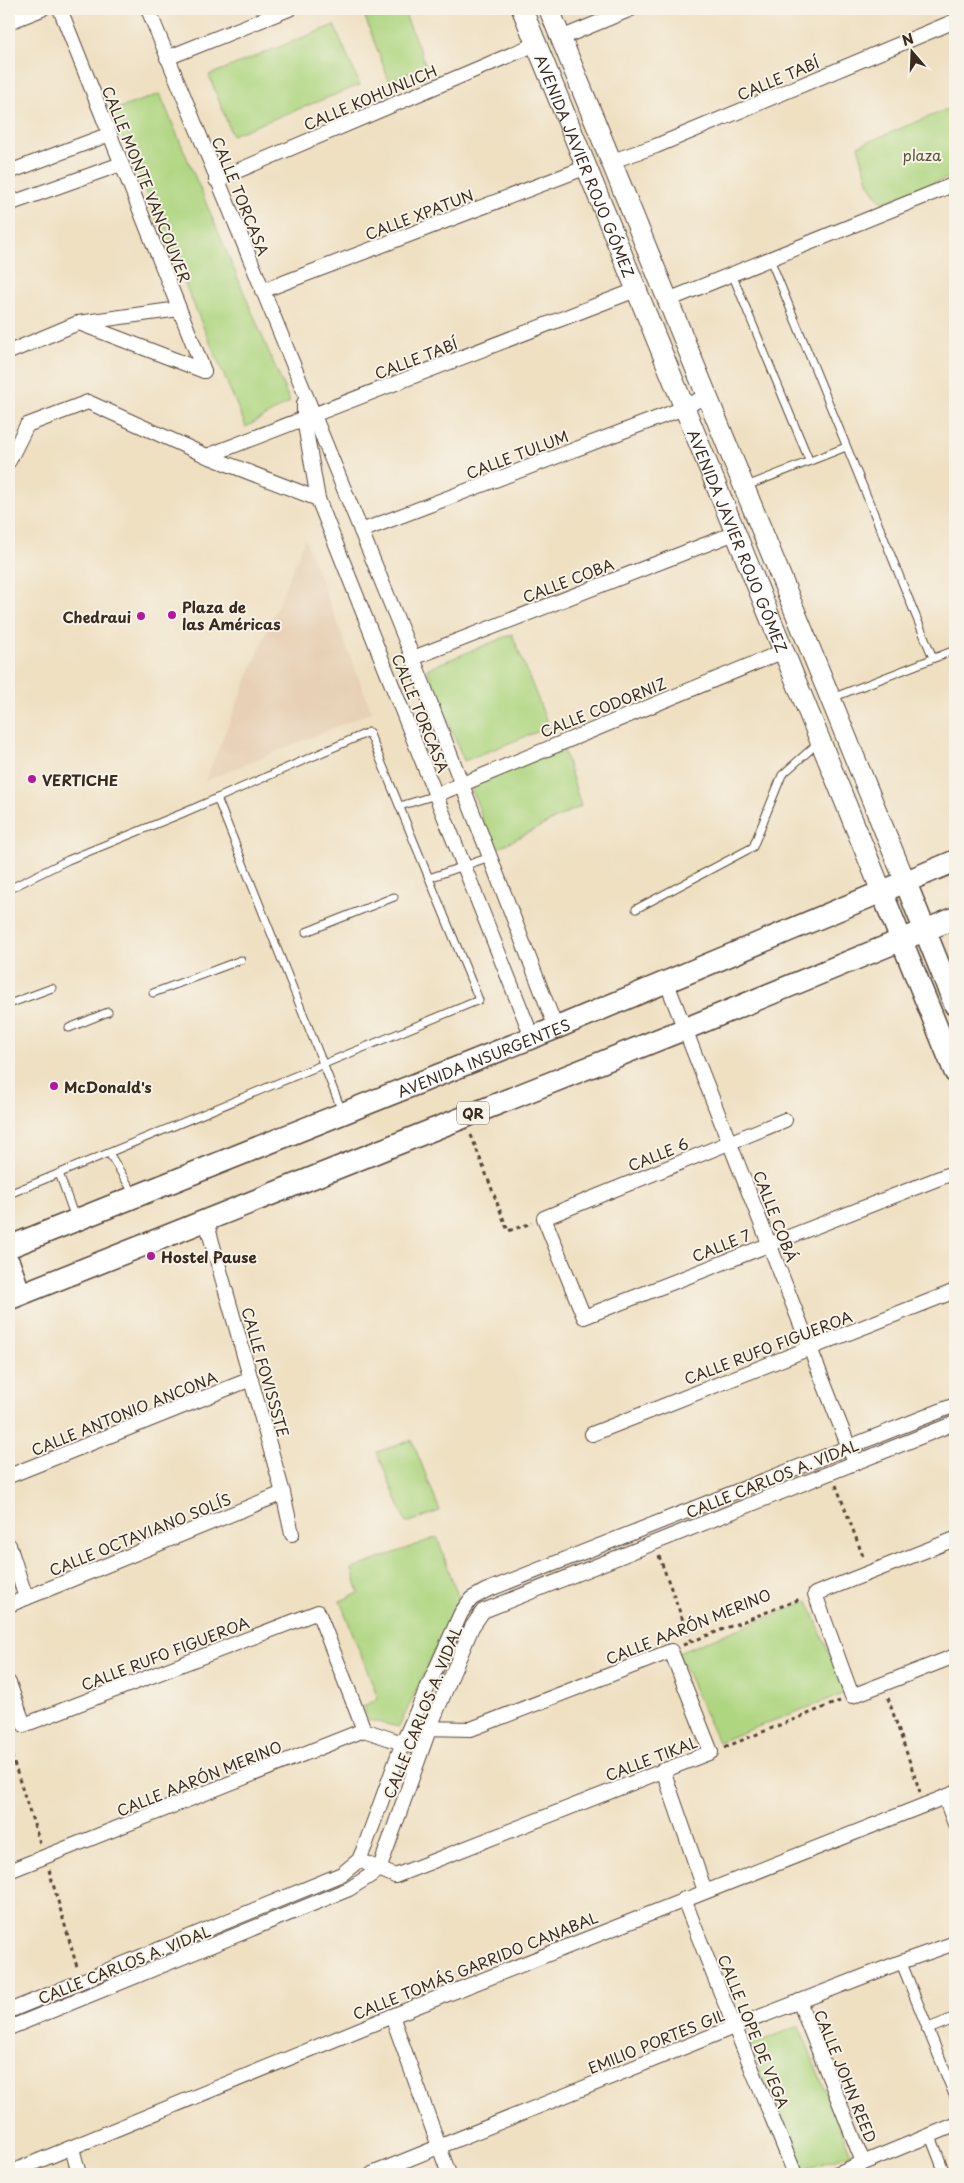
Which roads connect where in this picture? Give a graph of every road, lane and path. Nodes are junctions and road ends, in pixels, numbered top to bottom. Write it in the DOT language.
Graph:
graph roads {
  1 [pos="42,9"];
  2 [pos="60,9"];
  3 [pos="148,9"];
  4 [pos="289,9"];
  5 [pos="522,9"];
  6 [pos="549,9"];
  7 [pos="631,9"];
  8 [pos="955,21"];
  9 [pos="9,22"];
  10 [pos="561,38"];
  11 [pos="536,44"];
  12 [pos="167,58"];
  13 [pos="110,134"];
  14 [pos="612,161"];
  15 [pos="121,164"];
  16 [pos="587,167"];
  17 [pos="9,172"];
  18 [pos="216,180"];
  19 [pos="955,184"];
  20 [pos="9,204"];
  21 [pos="770,259"];
  22 [pos="732,274"];
  23 [pos="636,290"];
  24 [pos="262,291"];
  25 [pos="668,300"];
  26 [pos="179,309"];
  27 [pos="78,323"];
  28 [pos="9,352"];
  29 [pos="707,395"];
  30 [pos="684,408"];
  31 [pos="309,418"];
  32 [pos="846,447"];
  33 [pos="207,456"];
  34 [pos="809,460"];
  35 [pos="9,461"];
  36 [pos="744,487"];
  37 [pos="318,499"];
  38 [pos="361,531"];
  39 [pos="735,532"];
  40 [pos="955,650"];
  41 [pos="784,651"];
  42 [pos="413,658"];
  43 [pos="933,658"];
  44 [pos="831,699"];
  45 [pos="820,741"];
  46 [pos="461,783"];
  47 [pos="436,795"];
  48 [pos="216,798"];
  49 [pos="400,806"];
  50 [pos="490,857"];
  51 [pos="955,861"];
  52 [pos="463,865"];
  53 [pos="429,878"];
  54 [pos="905,881"];
  55 [pos="9,889"];
  56 [pos="881,890"];
  57 [pos="394,897"];
  58 [pos="636,909"];
  59 [pos="955,918"];
  60 [pos="925,930"];
  61 [pos="306,932"];
  62 [pos="901,940"];
  63 [pos="241,960"];
  64 [pos="666,981"];
  65 [pos="52,988"];
  66 [pos="153,993"];
  67 [pos="9,1004"];
  68 [pos="955,1005"];
  69 [pos="108,1012"];
  70 [pos="69,1028"];
  71 [pos="556,1028"];
  72 [pos="685,1029"];
  73 [pos="532,1037"];
  74 [pos="324,1064"];
  75 [pos="955,1072"];
  76 [pos="343,1113"];
  77 [pos="464,1117"];
  78 [pos="785,1120"];
  79 [pos="729,1142"];
  80 [pos="109,1153"];
  81 [pos="955,1172"];
  82 [pos="59,1173"];
  83 [pos="9,1194"];
  84 [pos="136,1196"];
  85 [pos="544,1218"];
  86 [pos="76,1220"];
  87 [pos="206,1221"];
  88 [pos="769,1243"];
  89 [pos="9,1247"];
  90 [pos="9,1263"];
  91 [pos="955,1291"];
  92 [pos="14,1297"];
  93 [pos="810,1348"];
  94 [pos="251,1379"];
  95 [pos="955,1405"];
  96 [pos="955,1422"];
  97 [pos="592,1434"];
  98 [pos="849,1446"];
  99 [pos="855,1462"];
  100 [pos="831,1473"];
  101 [pos="9,1476"];
  102 [pos="283,1493"];
  103 [pos="292,1534"];
  104 [pos="955,1538"];
  105 [pos="654,1543"];
  106 [pos="9,1545"];
  107 [pos="869,1573"];
  108 [pos="815,1594"];
  109 [pos="26,1598"];
  110 [pos="9,1604"];
  111 [pos="691,1642"];
  112 [pos="671,1651"];
  113 [pos="955,1656"];
  114 [pos="9,1683"];
  115 [pos="883,1684"];
  116 [pos="852,1696"];
  117 [pos="430,1728"];
  118 [pos="409,1729"];
  119 [pos="364,1730"];
  120 [pos="403,1742"];
  121 [pos="422,1750"];
  122 [pos="711,1752"];
  123 [pos="663,1770"];
  124 [pos="950,1795"];
  125 [pos="925,1804"];
  126 [pos="955,1824"];
  127 [pos="359,1860"];
  128 [pos="378,1870"];
  129 [pos="9,1871"];
  130 [pos="705,1891"];
  131 [pos="684,1900"];
  132 [pos="955,1943"];
  133 [pos="900,1962"];
  134 [pos="799,2002"];
  135 [pos="9,2011"];
  136 [pos="392,2016"];
  137 [pos="955,2018"];
  138 [pos="736,2026"];
  139 [pos="9,2028"];
  140 [pos="927,2029"];
  141 [pos="955,2096"];
  142 [pos="955,2125"];
  143 [pos="930,2135"];
  144 [pos="439,2147"];
  145 [pos="72,2148"];
  146 [pos="863,2162"];
  147 [pos="9,2172"];
  148 [pos="79,2174"];
  149 [pos="372,2174"];
  150 [pos="449,2174"];
  151 [pos="795,2174"];
  152 [pos="836,2174"];
  153 [pos="945,2174"];
  1 -- 9 [label="street"];
  2 -- 13 [label="street, CALLE MONTE VANCOUVER"];
  3 -- 12 [label="street, CALLE TORCASA"];
  4 -- 12 [label="street"];
  5 -- 11 [label="main road, AVENIDA JAVIER ROJO GÓMEZ"];
  6 -- 10 [label="main road, AVENIDA JAVIER ROJO GÓMEZ"];
  7 -- 10 [label="street"];
  8 -- 14 [label="street, CALLE TABÍ"];
  10 -- 14 [label="main road, AVENIDA JAVIER ROJO GÓMEZ"];
  11 -- 16 [label="main road, AVENIDA JAVIER ROJO GÓMEZ"];
  11 -- 18 [label="street, CALLE KOHUNLICH"];
  12 -- 18 [label="street, CALLE TORCASA"];
  13 -- 15 [label="street, CALLE MONTE VANCOUVER"];
  13 -- 17 [label="street"];
  14 -- 25 [label="main road, AVENIDA JAVIER ROJO GÓMEZ"];
  15 -- 20 [label="street"];
  15 -- 26 [label="street, CALLE MONTE VANCOUVER"];
  16 -- 23 [label="main road, AVENIDA JAVIER ROJO GÓMEZ"];
  16 -- 24 [label="street, CALLE XPATUN"];
  18 -- 24 [label="street, CALLE TORCASA"];
  19 -- 21 [label="street"];
  21 -- 22 [label="street"];
  21 -- 32 [label="lane"];
  22 -- 25 [label="street"];
  22 -- 34 [label="lane"];
  23 -- 30 [label="main road, AVENIDA JAVIER ROJO GÓMEZ"];
  23 -- 31 [label="street, CALLE TABÍ"];
  24 -- 31 [label="street, CALLE TORCASA"];
  25 -- 29 [label="main road, AVENIDA JAVIER ROJO GÓMEZ"];
  26 -- 27 [label="street"];
  26 -- 27 [label="street, CALLE MONTE VANCOUVER"];
  27 -- 28 [label="street"];
  29 -- 30 [label="street, CALLE TULUM"];
  29 -- 36 [label="main road, AVENIDA JAVIER ROJO GÓMEZ"];
  30 -- 38 [label="street, CALLE TULUM"];
  30 -- 39 [label="main road, AVENIDA JAVIER ROJO GÓMEZ"];
  31 -- 33 [label="street, CALLE TABÍ"];
  31 -- 37 [label="street, CALLE TORCASA"];
  31 -- 38 [label="street, CALLE TORCASA"];
  32 -- 34 [label="lane"];
  32 -- 43 [label="lane"];
  33 -- 35 [label="street"];
  33 -- 37 [label="street"];
  34 -- 36 [label="lane"];
  36 -- 44 [label="main road, AVENIDA JAVIER ROJO GÓMEZ"];
  37 -- 47 [label="street, CALLE TORCASA"];
  38 -- 42 [label="street, CALLE TORCASA"];
  39 -- 41 [label="main road, AVENIDA JAVIER ROJO GÓMEZ"];
  39 -- 42 [label="street, CALLE COBA"];
  40 -- 43 [label="lane"];
  41 -- 45 [label="main road, AVENIDA JAVIER ROJO GÓMEZ"];
  41 -- 46 [label="street, CALLE CODORNIZ"];
  42 -- 46 [label="street, CALLE TORCASA"];
  43 -- 44 [label="lane"];
  44 -- 54 [label="main road, AVENIDA JAVIER ROJO GÓMEZ"];
  45 -- 56 [label="main road, AVENIDA JAVIER ROJO GÓMEZ"];
  45 -- 58 [label="lane"];
  46 -- 47 [label="street, CALLE CODORNIZ"];
  46 -- 50 [label="street, CALLE TORCASA"];
  47 -- 49 [label="lane"];
  47 -- 52 [label="street, CALLE TORCASA"];
  48 -- 49 [label="lane"];
  48 -- 55 [label="lane"];
  48 -- 74 [label="lane"];
  49 -- 53 [label="lane"];
  50 -- 52 [label="lane"];
  50 -- 71 [label="street, CALLE TORCASA"];
  51 -- 54 [label="main road, AVENIDA INSURGENTES"];
  52 -- 53 [label="lane"];
  52 -- 73 [label="street, CALLE TORCASA"];
  53 -- 74 [label="lane"];
  54 -- 56 [label="main road, AVENIDA INSURGENTES"];
  54 -- 60 [label="main road, AVENIDA JAVIER ROJO GÓMEZ"];
  56 -- 62 [label="main road, AVENIDA JAVIER ROJO GÓMEZ"];
  56 -- 64 [label="main road, AVENIDA INSURGENTES"];
  57 -- 61 [label="lane"];
  59 -- 60 [label="main road, QR"];
  60 -- 62 [label="main road, QR"];
  60 -- 68 [label="main road, AVENIDA JAVIER ROJO GÓMEZ"];
  62 -- 72 [label="main road, QR"];
  62 -- 75 [label="main road, AVENIDA JAVIER ROJO GÓMEZ"];
  63 -- 66 [label="lane"];
  64 -- 71 [label="main road, AVENIDA INSURGENTES"];
  64 -- 72 [label="street, CALLE COBÁ"];
  65 -- 67 [label="lane"];
  69 -- 70 [label="lane"];
  71 -- 73 [label="main road, AVENIDA INSURGENTES"];
  72 -- 77 [label="main road, QR"];
  72 -- 79 [label="street, CALLE COBÁ"];
  73 -- 76 [label="main road, AVENIDA INSURGENTES"];
  74 -- 76 [label="lane"];
  74 -- 80 [label="lane"];
  76 -- 84 [label="main road, AVENIDA INSURGENTES"];
  77 -- 85 [label="path"];
  77 -- 87 [label="main road, QR"];
  78 -- 79 [label="street, CALLE 6"];
  79 -- 85 [label="street, CALLE 6"];
  79 -- 88 [label="street, CALLE COBÁ"];
  80 -- 82 [label="lane"];
  80 -- 84 [label="lane"];
  81 -- 88 [label="street, CALLE 7"];
  82 -- 83 [label="lane"];
  82 -- 86 [label="lane"];
  84 -- 86 [label="main road, AVENIDA INSURGENTES"];
  85 -- 88 [label="street, CALLE 7"];
  86 -- 89 [label="main road, AVENIDA INSURGENTES"];
  87 -- 92 [label="main road, QR"];
  87 -- 94 [label="street, CALLE FOVISSSTE"];
  88 -- 93 [label="street, CALLE COBÁ"];
  90 -- 92 [label="main road"];
  91 -- 93 [label="street, CALLE RUFO FIGUEROA"];
  93 -- 97 [label="street, CALLE RUFO FIGUEROA"];
  93 -- 98 [label="street, CALLE COBÁ"];
  94 -- 101 [label="street, CALLE ANTONIO ANCONA"];
  94 -- 102 [label="street, CALLE FOVISSSTE"];
  95 -- 98 [label="street, CALLE CARLOS A. VIDAL"];
  96 -- 99 [label="street, CALLE CARLOS A. VIDAL"];
  98 -- 99 [label="street, CALLE COBÁ"];
  98 -- 118 [label="street, CALLE CARLOS A. VIDAL"];
  99 -- 100 [label="street, CALLE CARLOS A. VIDAL"];
  100 -- 105 [label="street, CALLE CARLOS A. VIDAL"];
  100 -- 107 [label="path"];
  102 -- 103 [label="street, CALLE FOVISSSTE"];
  102 -- 109 [label="street, CALLE OCTAVIANO SOLÍS"];
  104 -- 107 [label="street"];
  105 -- 111 [label="path"];
  105 -- 117 [label="street, CALLE CARLOS A. VIDAL"];
  106 -- 109 [label="street"];
  107 -- 108 [label="street"];
  108 -- 111 [label="path, CALLE AARÓN MERINO"];
  108 -- 116 [label="street"];
  109 -- 110 [label="street, CALLE OCTAVIANO SOLÍS"];
  111 -- 112 [label="path, CALLE AARÓN MERINO"];
  112 -- 117 [label="street, CALLE AARÓN MERINO"];
  112 -- 122 [label="street"];
  113 -- 115 [label="street"];
  114 -- 119 [label="street, CALLE RUFO FIGUEROA"];
  115 -- 116 [label="street"];
  115 -- 125 [label="path"];
  116 -- 122 [label="path, CALLE TIKAL"];
  117 -- 118 [label="street, CALLE AARÓN MERINO"];
  117 -- 121 [label="street, CALLE CARLOS A. VIDAL"];
  118 -- 120 [label="street, CALLE CARLOS A. VIDAL"];
  119 -- 120 [label="street"];
  119 -- 129 [label="street, CALLE AARÓN MERINO"];
  120 -- 121 [label="street"];
  120 -- 127 [label="street, CALLE CARLOS A. VIDAL"];
  121 -- 128 [label="street, CALLE CARLOS A. VIDAL"];
  122 -- 123 [label="street, CALLE TIKAL"];
  123 -- 128 [label="street, CALLE TIKAL"];
  123 -- 130 [label="street"];
  124 -- 125 [label="street, CALLE TOMÁS GARRIDO CANABAL"];
  124 -- 126 [label="street"];
  125 -- 130 [label="street, CALLE TOMÁS GARRIDO CANABAL"];
  127 -- 128 [label="street, CALLE TIKAL"];
  127 -- 135 [label="street, CALLE CARLOS A. VIDAL"];
  128 -- 139 [label="street, CALLE CARLOS A. VIDAL"];
  130 -- 131 [label="street, CALLE TOMÁS GARRIDO CANABAL"];
  131 -- 136 [label="street, CALLE TOMÁS GARRIDO CANABAL"];
  131 -- 138 [label="street, CALLE LOPE DE VEGA"];
  132 -- 133 [label="street, EMILIO PORTES GIL"];
  133 -- 134 [label="street, EMILIO PORTES GIL"];
  133 -- 140 [label="street"];
  134 -- 138 [label="street, EMILIO PORTES GIL"];
  134 -- 146 [label="street, CALLE JOHN REED"];
  136 -- 144 [label="street"];
  136 -- 145 [label="street, CALLE TOMÁS GARRIDO CANABAL"];
  137 -- 140 [label="street"];
  138 -- 144 [label="street, EMILIO PORTES GIL"];
  138 -- 151 [label="street, CALLE LOPE DE VEGA"];
  140 -- 141 [label="street"];
  142 -- 143 [label="street"];
  143 -- 146 [label="street"];
  143 -- 153 [label="street"];
  144 -- 149 [label="street, EMILIO PORTES GIL"];
  144 -- 150 [label="street"];
  145 -- 147 [label="street, CALLE TOMÁS GARRIDO CANABAL"];
  145 -- 148 [label="street"];
  146 -- 152 [label="street"];
}
